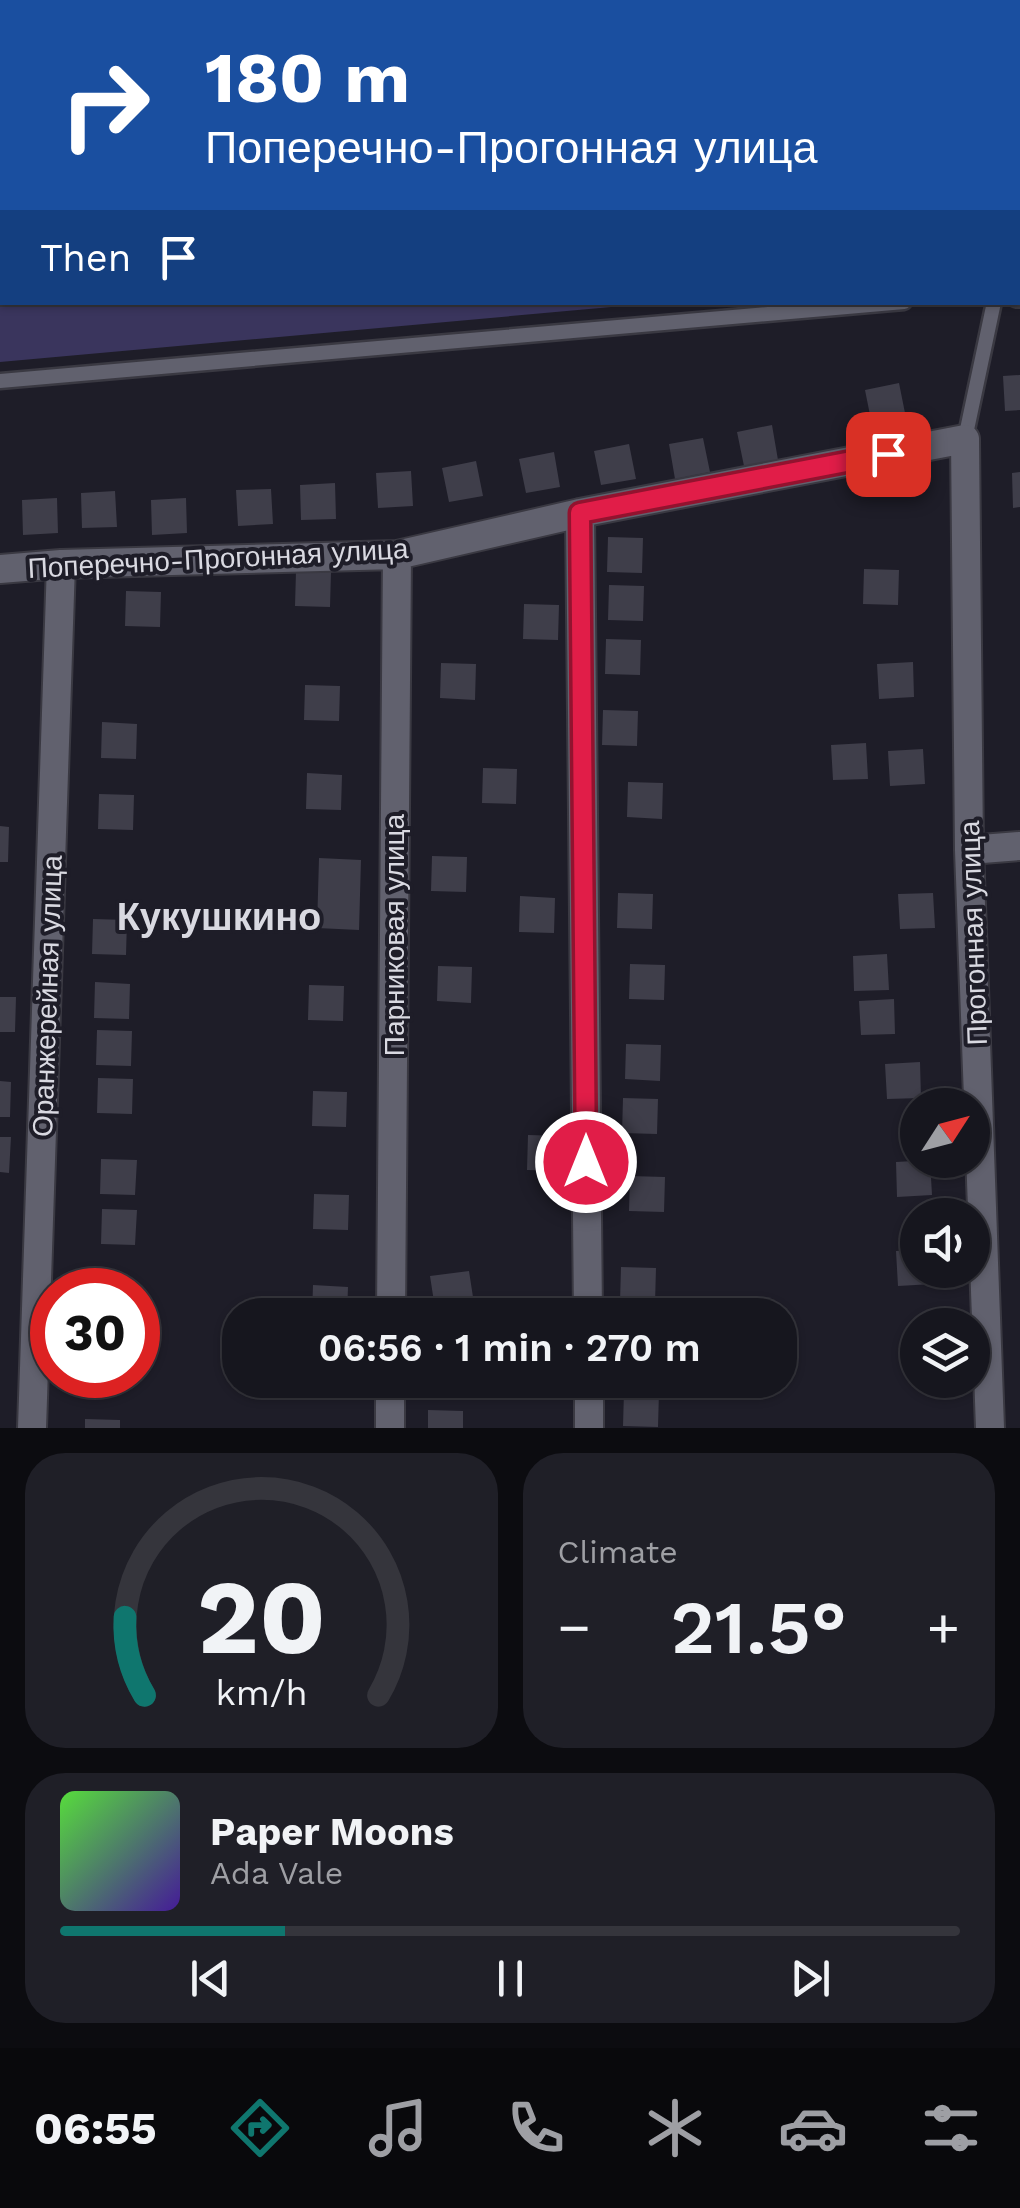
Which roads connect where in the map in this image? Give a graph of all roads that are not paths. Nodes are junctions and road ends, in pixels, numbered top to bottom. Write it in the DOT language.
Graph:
graph roads {
  1 [pos="869,305"];
  2 [pos="993,305"];
  3 [pos="0,380"];
  4 [pos="965,439"];
  5 [pos="580,513"];
  6 [pos="397,554"];
  7 [pos="61,564"];
  8 [pos="0,569"];
  9 [pos="1020,846"];
  10 [pos="969,850"];
  11 [pos="391,1298"];
  12 [pos="588,1298"];
  13 [pos="390,1398"];
  14 [pos="589,1398"];
  15 [pos="32,1428"];
  16 [pos="390,1428"];
  17 [pos="589,1428"];
  18 [pos="990,1428"];
  1 -- 3 [label="lane"];
  2 -- 4 [label="lane"];
  4 -- 5 [label="street, Поперечно-Прогонная улица"];
  4 -- 10 [label="street, Прогонная улица"];
  5 -- 6 [label="street, Поперечно-Прогонная улица"];
  5 -- 12 [label="street"];
  6 -- 7 [label="street, Поперечно-Прогонная улица"];
  6 -- 11 [label="street, Парниковая улица"];
  7 -- 8 [label="street, Поперечно-Прогонная улица"];
  7 -- 15 [label="street, Оранжерейная улица"];
  9 -- 10 [label="street"];
  10 -- 18 [label="street, Прогонная улица"];
  13 -- 16 [label="street"];
  14 -- 17 [label="street"];
}
